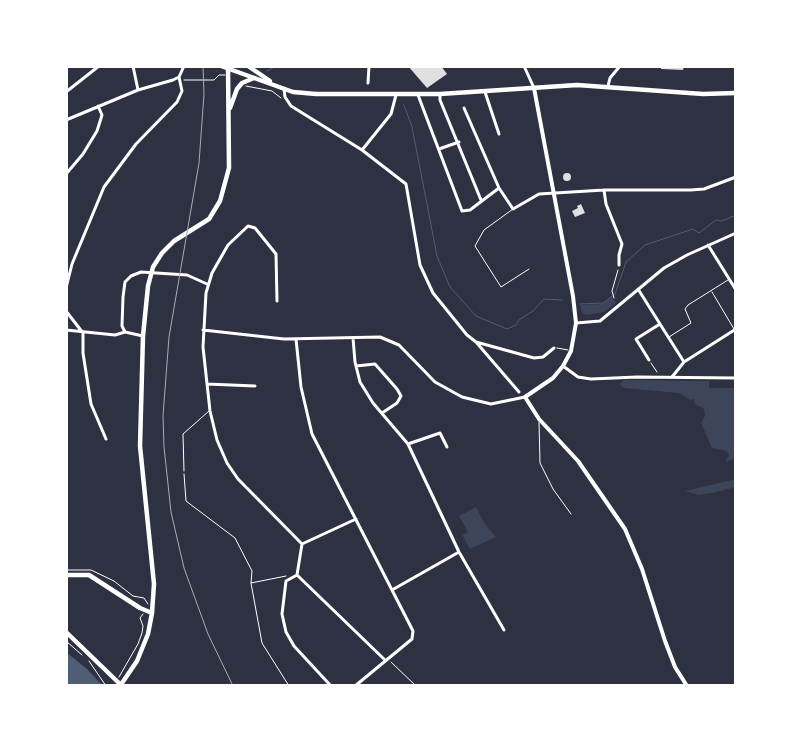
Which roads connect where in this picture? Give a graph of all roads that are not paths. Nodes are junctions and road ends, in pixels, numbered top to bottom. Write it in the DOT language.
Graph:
graph roads {
  1 [pos="99,66"];
  2 [pos="134,66"];
  3 [pos="184,66"];
  4 [pos="221,66"];
  5 [pos="369,66"];
  6 [pos="524,66"];
  7 [pos="620,66"];
  8 [pos="228,67"];
  9 [pos="249,67"];
  10 [pos="179,77"];
  11 [pos="254,78"];
  12 [pos="368,83"];
  13 [pos="273,84"];
  14 [pos="608,86"];
  15 [pos="534,88"];
  16 [pos="284,89"];
  17 [pos="138,90"];
  18 [pos="66,92"];
  19 [pos="485,92"];
  20 [pos="736,93"];
  21 [pos="440,94"];
  22 [pos="396,95"];
  23 [pos="418,95"];
  24 [pos="98,106"];
  25 [pos="464,108"];
  26 [pos="229,111"];
  27 [pos="66,120"];
  28 [pos="499,134"];
  29 [pos="458,142"];
  30 [pos="439,149"];
  31 [pos="362,150"];
  32 [pos="66,174"];
  33 [pos="736,177"];
  34 [pos="499,188"];
  35 [pos="604,190"];
  36 [pos="554,192"];
  37 [pos="481,200"];
  38 [pos="513,209"];
  39 [pos="736,233"];
  40 [pos="708,245"];
  41 [pos="619,265"];
  42 [pos="529,269"];
  43 [pos="728,279"];
  44 [pos="208,284"];
  45 [pos="66,288"];
  46 [pos="638,289"];
  47 [pos="736,290"];
  48 [pos="711,291"];
  49 [pos="277,301"];
  50 [pos="66,311"];
  51 [pos="576,323"];
  52 [pos="660,324"];
  53 [pos="735,329"];
  54 [pos="66,330"];
  55 [pos="203,330"];
  56 [pos="125,332"];
  57 [pos="83,333"];
  58 [pos="143,336"];
  59 [pos="668,337"];
  60 [pos="353,338"];
  61 [pos="296,339"];
  62 [pos="476,342"];
  63 [pos="554,348"];
  64 [pos="649,360"];
  65 [pos="684,362"];
  66 [pos="356,366"];
  67 [pos="563,366"];
  68 [pos="672,377"];
  69 [pos="736,378"];
  70 [pos="207,384"];
  71 [pos="255,386"];
  72 [pos="519,392"];
  73 [pos="526,397"];
  74 [pos="210,411"];
  75 [pos="382,413"];
  76 [pos="540,419"];
  77 [pos="106,439"];
  78 [pos="408,444"];
  79 [pos="447,446"];
  80 [pos="184,471"];
  81 [pos="571,514"];
  82 [pos="356,519"];
  83 [pos="302,544"];
  84 [pos="459,552"];
  85 [pos="66,575"];
  86 [pos="297,575"];
  87 [pos="392,590"];
  88 [pos="152,613"];
  89 [pos="504,630"];
  90 [pos="66,632"];
  91 [pos="386,659"];
  92 [pos="121,686"];
  93 [pos="331,686"];
  94 [pos="355,686"];
  95 [pos="687,686"];
  1 -- 18 [label="street"];
  2 -- 17 [label="street"];
  3 -- 10 [label="street"];
  4 -- 8 [label="main road"];
  5 -- 12 [label="street"];
  6 -- 15 [label="street"];
  7 -- 14 [label="street"];
  8 -- 11 [label="main road"];
  8 -- 26 [label="main road"];
  9 -- 13 [label="main road"];
  10 -- 17 [label="street"];
  10 -- 45 [label="street"];
  11 -- 13 [label="main road"];
  11 -- 26 [label="main road"];
  13 -- 16 [label="main road"];
  14 -- 15 [label="main road"];
  14 -- 20 [label="main road"];
  15 -- 19 [label="main road"];
  15 -- 36 [label="street"];
  16 -- 22 [label="main road"];
  16 -- 31 [label="street"];
  17 -- 24 [label="street"];
  19 -- 21 [label="main road"];
  19 -- 28 [label="street"];
  21 -- 23 [label="main road"];
  21 -- 29 [label="street"];
  22 -- 23 [label="main road"];
  22 -- 31 [label="street"];
  23 -- 30 [label="street"];
  24 -- 27 [label="street"];
  24 -- 32 [label="street"];
  25 -- 34 [label="street"];
  26 -- 58 [label="main road"];
  29 -- 30 [label="street"];
  29 -- 37 [label="street"];
  30 -- 37 [label="street"];
  31 -- 62 [label="street"];
  33 -- 35 [label="street"];
  34 -- 37 [label="street"];
  34 -- 38 [label="street"];
  35 -- 36 [label="street"];
  35 -- 41 [label="street"];
  36 -- 38 [label="street"];
  36 -- 51 [label="street"];
  38 -- 42 [label="lane"];
  39 -- 40 [label="street"];
  40 -- 43 [label="street"];
  40 -- 46 [label="street"];
  43 -- 47 [label="street"];
  43 -- 48 [label="lane"];
  44 -- 49 [label="street"];
  44 -- 55 [label="street"];
  44 -- 56 [label="street"];
  46 -- 51 [label="street"];
  46 -- 52 [label="street"];
  48 -- 53 [label="lane"];
  48 -- 59 [label="lane"];
  50 -- 57 [label="street"];
  51 -- 67 [label="street"];
  52 -- 59 [label="street"];
  52 -- 64 [label="street"];
  53 -- 65 [label="street"];
  54 -- 57 [label="street"];
  55 -- 61 [label="street"];
  55 -- 70 [label="street"];
  56 -- 57 [label="street"];
  56 -- 58 [label="street"];
  57 -- 77 [label="street"];
  58 -- 88 [label="main road"];
  59 -- 65 [label="street"];
  60 -- 61 [label="street"];
  60 -- 66 [label="street"];
  60 -- 73 [label="street"];
  61 -- 82 [label="street"];
  62 -- 63 [label="street"];
  62 -- 72 [label="street"];
  65 -- 68 [label="street"];
  66 -- 75 [label="street"];
  66 -- 75 [label="street"];
  67 -- 68 [label="street"];
  67 -- 73 [label="street"];
  68 -- 69 [label="street"];
  70 -- 71 [label="street"];
  70 -- 74 [label="street"];
  73 -- 76 [label="street"];
  74 -- 80 [label="lane"];
  74 -- 83 [label="street"];
  75 -- 78 [label="street"];
  76 -- 81 [label="lane"];
  76 -- 95 [label="street"];
  78 -- 79 [label="street"];
  78 -- 84 [label="street"];
  82 -- 83 [label="street"];
  82 -- 87 [label="street"];
  83 -- 86 [label="street"];
  84 -- 87 [label="street"];
  84 -- 89 [label="street"];
  85 -- 88 [label="main road"];
  86 -- 91 [label="street"];
  86 -- 93 [label="street"];
  87 -- 91 [label="street"];
  88 -- 92 [label="main road"];
  90 -- 92 [label="main road"];
  91 -- 94 [label="street"];
}
